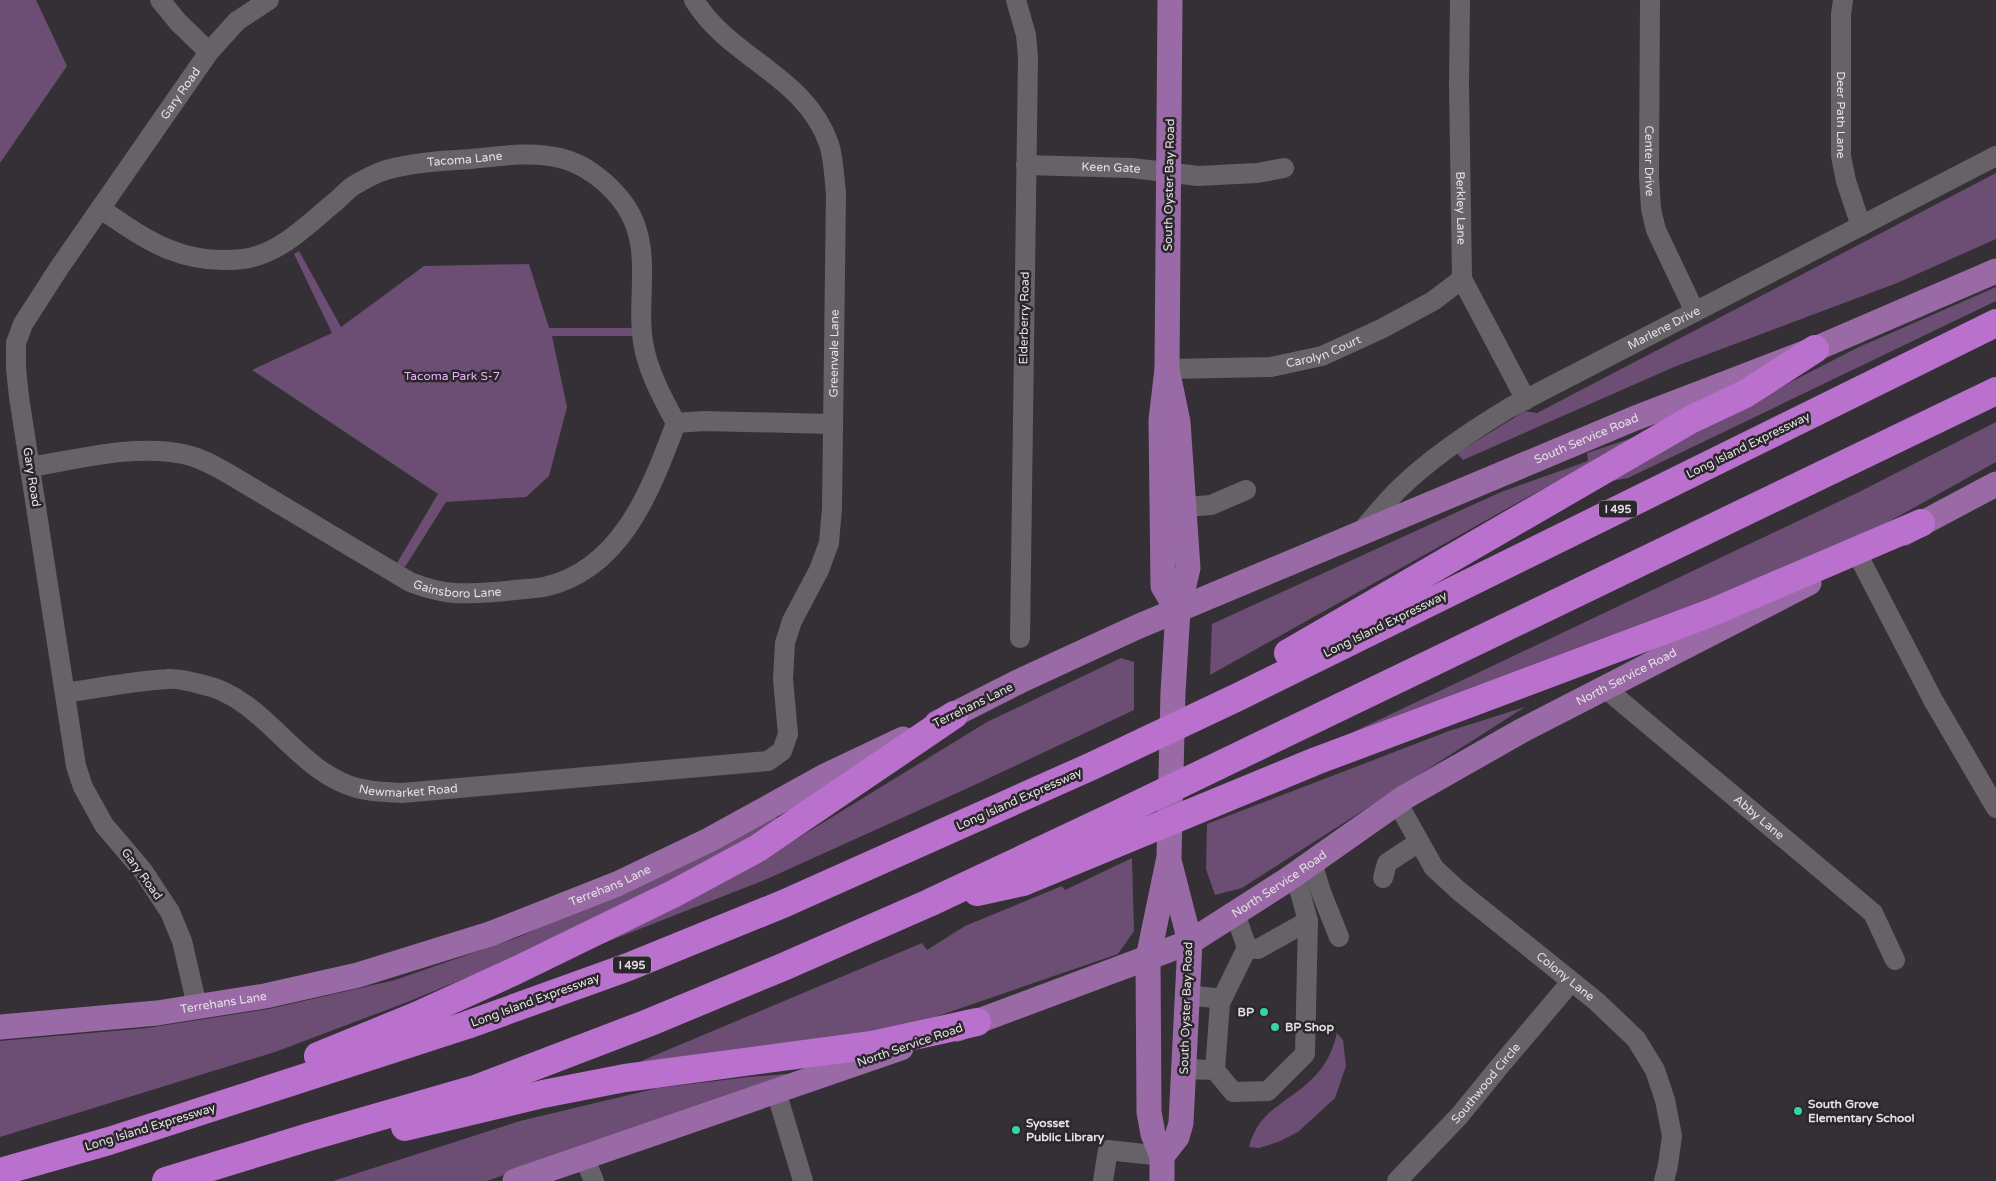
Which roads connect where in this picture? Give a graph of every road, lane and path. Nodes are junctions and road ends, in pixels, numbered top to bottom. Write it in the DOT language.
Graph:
graph roads {
  1 [pos="160,0"];
  2 [pos="269,0"];
  3 [pos="694,0"];
  4 [pos="1016,0"];
  5 [pos="1170,0"];
  6 [pos="1460,0"];
  7 [pos="1650,0"];
  8 [pos="1843,0"];
  9 [pos="209,52"];
  10 [pos="1996,156"];
  11 [pos="1026,165"];
  12 [pos="1284,168"];
  13 [pos="1170,172"];
  14 [pos="101,210"];
  15 [pos="1861,226"];
  16 [pos="1996,271"];
  17 [pos="1462,279"];
  18 [pos="1695,312"];
  19 [pos="1996,323"];
  20 [pos="8,340"];
  21 [pos="1815,349"];
  22 [pos="1167,369"];
  23 [pos="1996,391"];
  24 [pos="1526,400"];
  25 [pos="676,423"];
  26 [pos="832,424"];
  27 [pos="30,467"];
  28 [pos="1996,484"];
  29 [pos="1246,490"];
  30 [pos="1185,507"];
  31 [pos="1921,523"];
  32 [pos="1357,536"];
  33 [pos="1859,556"];
  34 [pos="1178,611"];
  35 [pos="1020,638"];
  36 [pos="1605,688"];
  37 [pos="65,692"];
  38 [pos="1240,696"];
  39 [pos="954,715"];
  40 [pos="782,751"];
  41 [pos="1397,802"];
  42 [pos="1996,808"];
  43 [pos="1419,842"];
  44 [pos="1169,857"];
  45 [pos="1303,868"];
  46 [pos="1383,878"];
  47 [pos="929,903"];
  48 [pos="1235,913"];
  49 [pos="1308,921"];
  50 [pos="1339,936"];
  51 [pos="1190,942"];
  52 [pos="1247,948"];
  53 [pos="1148,958"];
  54 [pos="1895,960"];
  55 [pos="1571,982"];
  56 [pos="1187,995"];
  57 [pos="1220,1003"];
  58 [pos="197,1006"];
  59 [pos="977,1022"];
  60 [pos="0,1027"];
  61 [pos="1183,1069"];
  62 [pos="1214,1070"];
  63 [pos="776,1091"];
  64 [pos="109,1141"];
  65 [pos="1162,1156"];
  66 [pos="584,1157"];
  67 [pos="0,1172"];
  68 [pos="166,1181"];
  69 [pos="179,1181"];
  70 [pos="515,1181"];
  71 [pos="594,1181"];
  72 [pos="803,1181"];
  73 [pos="1103,1181"];
  74 [pos="1162,1181"];
  75 [pos="1397,1181"];
  76 [pos="1664,1181"];
  1 -- 9 [label="street"];
  2 -- 9 [label="street, Gary Road"];
  3 -- 26 [label="street, Greenvale Lane"];
  4 -- 11 [label="street, Elderberry Road"];
  5 -- 13 [label="main road, South Oyster Bay Road"];
  6 -- 17 [label="street, Berkley Lane"];
  7 -- 18 [label="street, Center Drive"];
  8 -- 15 [label="street, Deer Path Lane"];
  9 -- 14 [label="street, Gary Road"];
  10 -- 15 [label="street, Marlene Drive"];
  11 -- 13 [label="street, Keen Gate"];
  11 -- 35 [label="street, Elderberry Road"];
  12 -- 13 [label="street, Keen Gate"];
  13 -- 22 [label="main road, South Oyster Bay Road"];
  14 -- 20 [label="street, Gary Road"];
  14 -- 25 [label="street, Tacoma Lane"];
  15 -- 18 [label="street, Marlene Drive"];
  16 -- 21 [label="main road, South Service Road"];
  17 -- 22 [label="street, Carolyn Court"];
  17 -- 24 [label="street, Berkley Lane"];
  18 -- 24 [label="street, Marlene Drive"];
  19 -- 38 [label="highway, Long Island Expressway / I 495"];
  20 -- 27 [label="street, Gary Road"];
  21 -- 32 [label="main road, South Service Road"];
  21 -- 38 [label="highway"];
  22 -- 30 [label="main road, South Oyster Bay Road"];
  22 -- 34 [label="main road, South Oyster Bay Road"];
  23 -- 47 [label="highway"];
  24 -- 32 [label="street, Marlene Drive"];
  25 -- 26 [label="street"];
  25 -- 27 [label="street, Gainsboro Lane"];
  26 -- 40 [label="street, Greenvale Lane"];
  27 -- 37 [label="street, Gary Road"];
  28 -- 31 [label="main road, North Service Road"];
  29 -- 30 [label="street"];
  30 -- 34 [label="main road, South Oyster Bay Road"];
  31 -- 33 [label="main road, North Service Road"];
  31 -- 47 [label="highway"];
  32 -- 34 [label="main road, South Service Road"];
  33 -- 36 [label="main road, North Service Road"];
  33 -- 42 [label="street"];
  34 -- 39 [label="main road, Terrehans Lane"];
  34 -- 44 [label="main road, South Oyster Bay Road"];
  36 -- 41 [label="main road, North Service Road"];
  36 -- 54 [label="street, Abby Lane"];
  37 -- 40 [label="street, Newmarket Road"];
  37 -- 58 [label="street, Gary Road"];
  38 -- 64 [label="highway, Long Island Expressway / I 495"];
  39 -- 58 [label="main road, Terrehans Lane"];
  39 -- 64 [label="highway"];
  41 -- 43 [label="street, Colony Lane"];
  41 -- 45 [label="main road, North Service Road"];
  43 -- 46 [label="street"];
  43 -- 55 [label="street, Colony Lane"];
  44 -- 51 [label="main road, South Oyster Bay Road"];
  44 -- 53 [label="main road, South Oyster Bay Road"];
  45 -- 48 [label="main road, North Service Road"];
  45 -- 49 [label="street"];
  45 -- 50 [label="street"];
  47 -- 68 [label="highway"];
  48 -- 51 [label="main road, North Service Road"];
  48 -- 52 [label="street"];
  49 -- 52 [label="street"];
  49 -- 62 [label="street"];
  51 -- 53 [label="main road, North Service Road"];
  51 -- 56 [label="main road, South Oyster Bay Road"];
  52 -- 57 [label="street"];
  53 -- 59 [label="main road, North Service Road"];
  53 -- 65 [label="main road, South Oyster Bay Road"];
  55 -- 75 [label="street, Southwood Circle"];
  55 -- 76 [label="street, Colony Lane"];
  56 -- 57 [label="street"];
  56 -- 61 [label="main road, South Oyster Bay Road"];
  57 -- 62 [label="street"];
  58 -- 60 [label="main road, Terrehans Lane"];
  59 -- 63 [label="main road, North Service Road"];
  59 -- 69 [label="highway"];
  61 -- 62 [label="street"];
  61 -- 65 [label="main road, South Oyster Bay Road"];
  63 -- 66 [label="main road, North Service Road"];
  63 -- 72 [label="street"];
  64 -- 67 [label="highway, Long Island Expressway / I 495"];
  65 -- 73 [label="street"];
  65 -- 74 [label="main road, South Oyster Bay Road"];
  66 -- 70 [label="main road, North Service Road"];
  66 -- 71 [label="street"];
}
